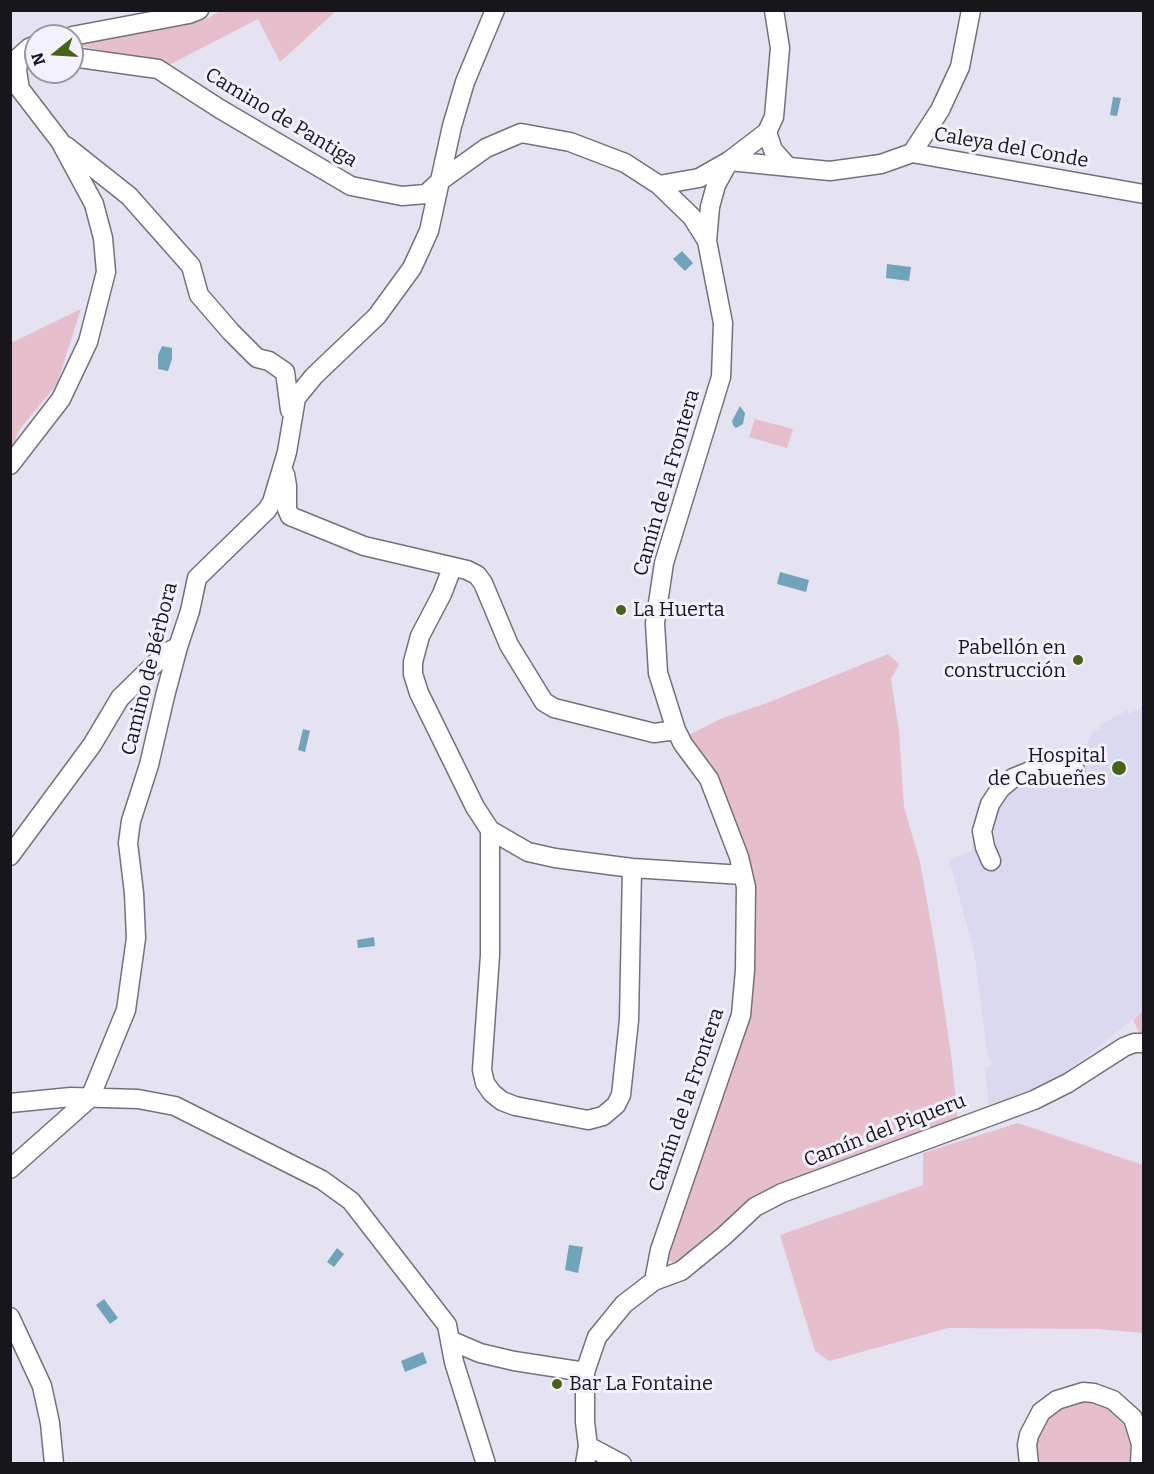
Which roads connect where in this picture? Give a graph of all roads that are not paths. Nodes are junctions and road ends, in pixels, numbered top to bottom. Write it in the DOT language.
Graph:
graph roads {
  1 [pos="199,10"];
  2 [pos="495,10"];
  3 [pos="971,10"];
  4 [pos="772,12"];
  5 [pos="84,34"];
  6 [pos="24,54"];
  7 [pos="84,59"];
  8 [pos="14,70"];
  9 [pos="767,132"];
  10 [pos="60,141"];
  11 [pos="912,153"];
  12 [pos="729,161"];
  13 [pos="788,167"];
  14 [pos="440,181"];
  15 [pos="659,185"];
  16 [pos="1143,194"];
  17 [pos="707,241"];
  18 [pos="292,423"];
  19 [pos="10,465"];
  20 [pos="283,466"];
  21 [pos="452,568"];
  22 [pos="178,646"];
  23 [pos="676,730"];
  24 [pos="1075,770"];
  25 [pos="490,830"];
  26 [pos="10,856"];
  27 [pos="991,861"];
  28 [pos="632,868"];
  29 [pos="744,875"];
  30 [pos="1143,1043"];
  31 [pos="90,1098"];
  32 [pos="10,1103"];
  33 [pos="10,1169"];
  34 [pos="654,1281"];
  35 [pos="10,1317"];
  36 [pos="452,1341"];
  37 [pos="585,1372"];
  38 [pos="1113,1400"];
  39 [pos="1143,1412"];
  40 [pos="586,1455"];
  41 [pos="1027,1461"];
  42 [pos="1141,1462"];
  43 [pos="54,1464"];
  44 [pos="486,1464"];
  45 [pos="622,1464"];
  1 -- 5 [label="street"];
  2 -- 14 [label="street, Camino de Bérbora"];
  3 -- 11 [label="street"];
  4 -- 9 [label="street"];
  6 -- 8 [label="street"];
  7 -- 14 [label="street, Camino de Pantiga"];
  8 -- 10 [label="street"];
  9 -- 12 [label="street"];
  9 -- 13 [label="street"];
  10 -- 18 [label="street"];
  10 -- 19 [label="street"];
  11 -- 13 [label="street, Caleya del Conde"];
  11 -- 16 [label="street, Caleya del Conde"];
  12 -- 13 [label="street, Caleya del Conde"];
  12 -- 15 [label="street"];
  12 -- 17 [label="street"];
  14 -- 15 [label="street, Camino de Pantiga"];
  14 -- 18 [label="street, Camino de Bérbora"];
  15 -- 17 [label="street, Camino de Pantiga"];
  17 -- 23 [label="street, Camín de la Frontera"];
  18 -- 20 [label="street, Camino de Bérbora"];
  20 -- 21 [label="street"];
  20 -- 22 [label="street, Camino de Bérbora"];
  21 -- 23 [label="street"];
  21 -- 25 [label="street"];
  22 -- 26 [label="street"];
  22 -- 31 [label="street, Camino de Bérbora"];
  23 -- 29 [label="street, Camín de la Frontera"];
  24 -- 27 [label="street"];
  25 -- 28 [label="street"];
  25 -- 28 [label="street"];
  28 -- 29 [label="street"];
  29 -- 34 [label="street, Camín de la Frontera"];
  30 -- 34 [label="street, Camín del Piqueru"];
  31 -- 32 [label="street"];
  31 -- 33 [label="street, Camino de Bérbora"];
  31 -- 36 [label="street"];
  34 -- 37 [label="street, Camín del Piqueru"];
  35 -- 43 [label="street"];
  36 -- 37 [label="street"];
  36 -- 44 [label="street"];
  37 -- 40 [label="street, Camín del Piqueru"];
  38 -- 39 [label="street"];
  38 -- 41 [label="street"];
  38 -- 42 [label="street"];
  40 -- 45 [label="street"];
}
